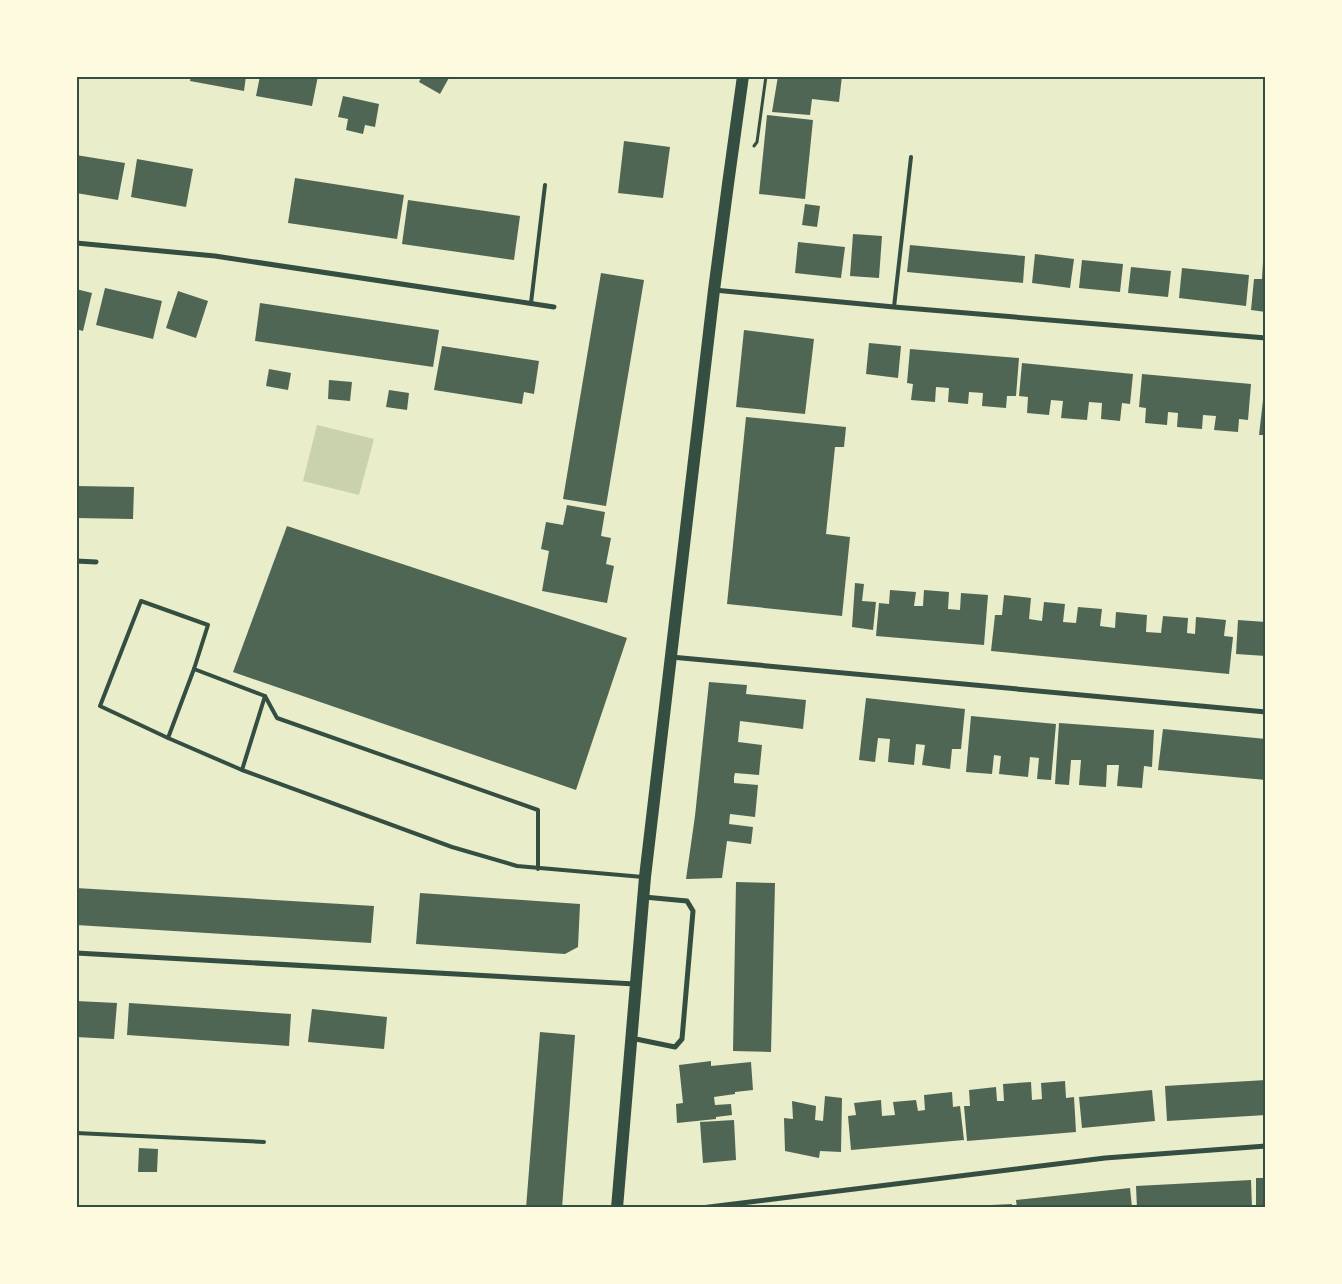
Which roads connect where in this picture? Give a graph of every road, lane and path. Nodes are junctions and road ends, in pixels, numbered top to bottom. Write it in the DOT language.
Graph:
graph roads {
  1 [pos="743,76"];
  2 [pos="911,157"];
  3 [pos="545,185"];
  4 [pos="76,243"];
  5 [pos="714,290"];
  6 [pos="531,303"];
  7 [pos="554,307"];
  8 [pos="894,307"];
  9 [pos="1266,338"];
  10 [pos="76,561"];
  11 [pos="96,562"];
  12 [pos="671,657"];
  13 [pos="194,669"];
  14 [pos="265,696"];
  15 [pos="1266,712"];
  16 [pos="168,738"];
  17 [pos="242,770"];
  18 [pos="538,869"];
  19 [pos="645,877"];
  20 [pos="643,897"];
  21 [pos="76,952"];
  22 [pos="636,984"];
  23 [pos="631,1038"];
  24 [pos="76,1133"];
  25 [pos="264,1142"];
  26 [pos="1266,1146"];
  27 [pos="616,1208"];
  28 [pos="701,1208"];
  1 -- 5 [label="main road"];
  2 -- 8 [label="lane"];
  3 -- 6 [label="lane"];
  4 -- 6 [label="street"];
  5 -- 8 [label="street"];
  5 -- 12 [label="main road"];
  6 -- 7 [label="street"];
  8 -- 9 [label="street"];
  10 -- 11 [label="street"];
  12 -- 15 [label="street"];
  12 -- 19 [label="main road"];
  13 -- 14 [label="lane"];
  13 -- 16 [label="lane"];
  13 -- 16 [label="lane"];
  14 -- 17 [label="lane"];
  14 -- 18 [label="lane"];
  16 -- 17 [label="lane"];
  17 -- 18 [label="lane"];
  18 -- 19 [label="lane"];
  19 -- 20 [label="main road"];
  20 -- 22 [label="main road"];
  20 -- 23 [label="street"];
  21 -- 22 [label="street"];
  22 -- 23 [label="main road"];
  23 -- 27 [label="main road"];
  24 -- 25 [label="lane"];
  26 -- 28 [label="street"];
}
